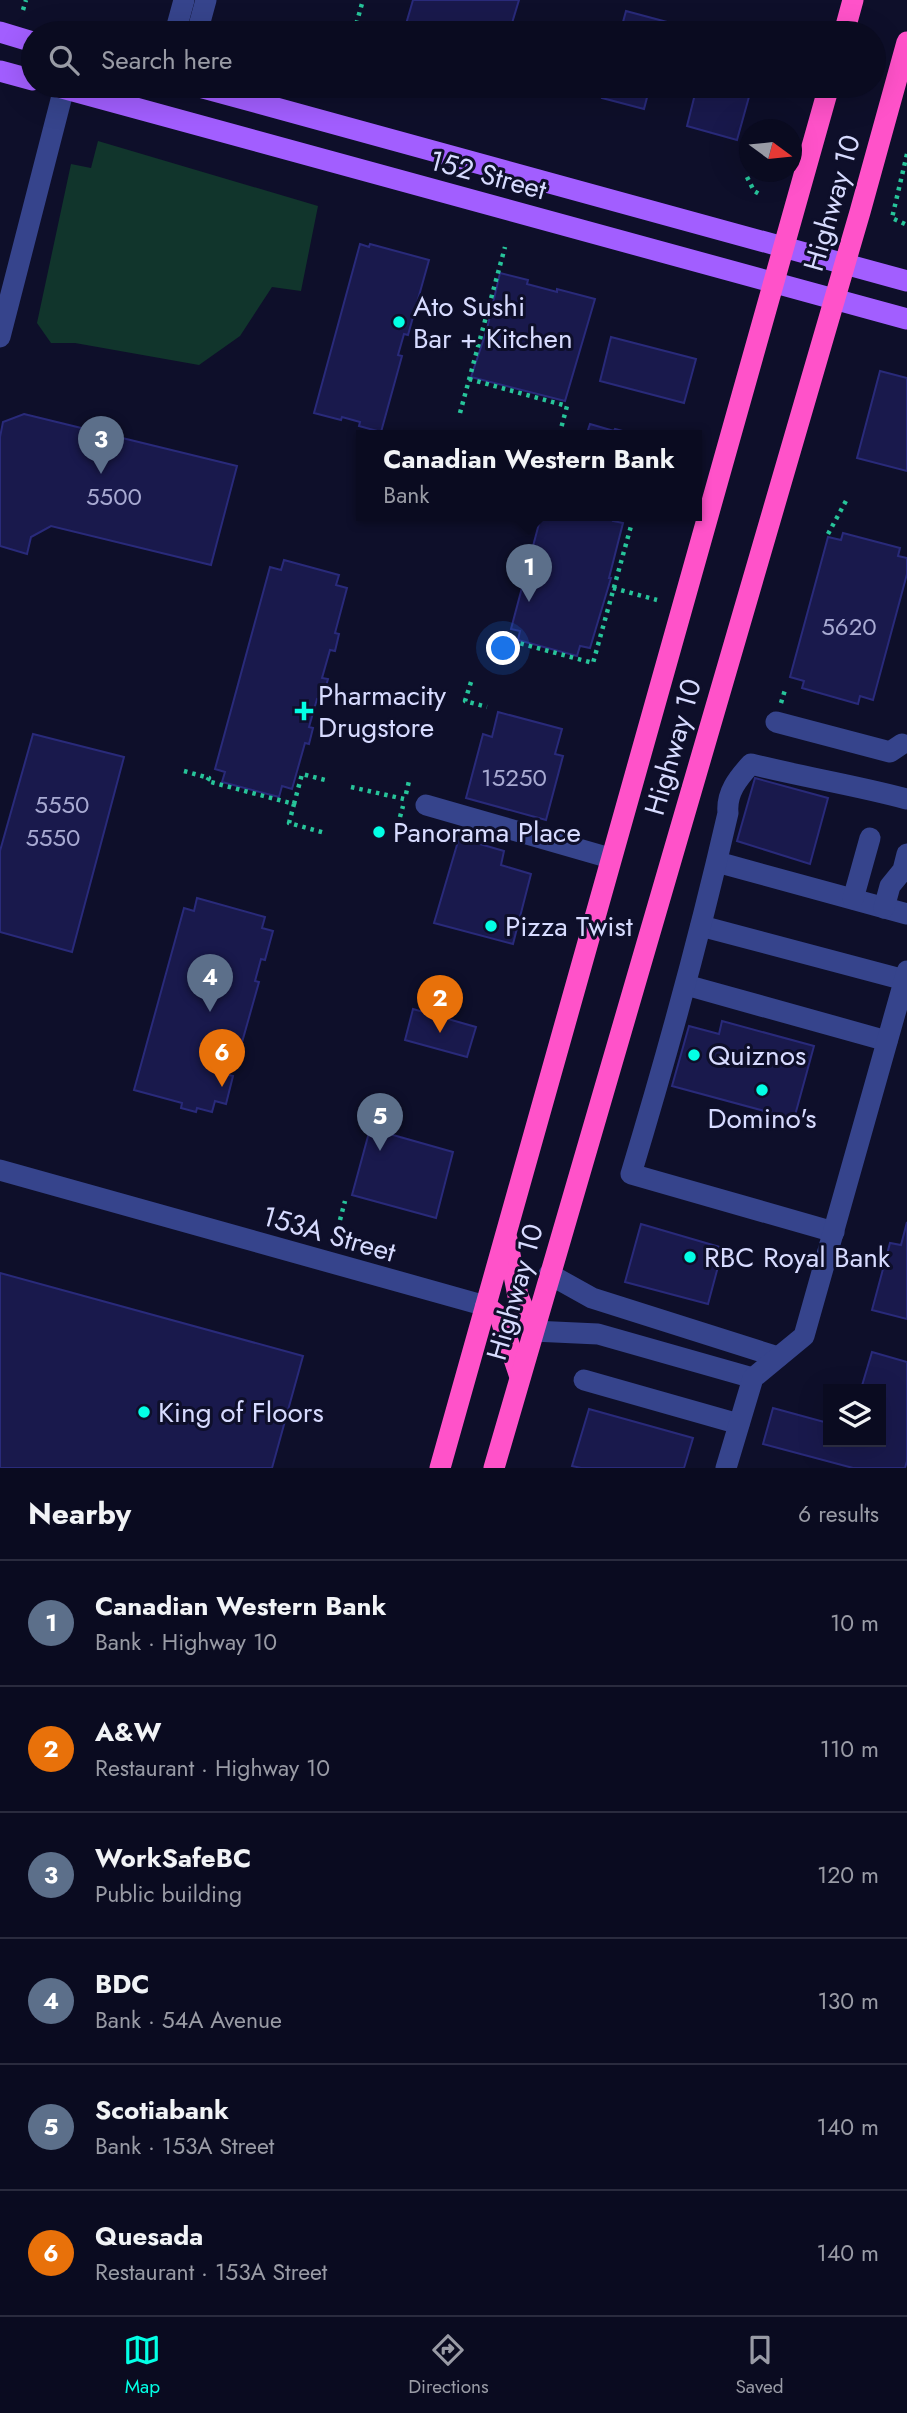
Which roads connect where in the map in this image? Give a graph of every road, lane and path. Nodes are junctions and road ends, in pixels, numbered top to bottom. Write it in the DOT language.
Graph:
graph roads {
  1 [pos="26,0"];
  2 [pos="184,0"];
  3 [pos="206,0"];
  4 [pos="363,0"];
  5 [pos="853,0"];
  6 [pos="23,10"];
  7 [pos="178,21"];
  8 [pos="200,21"];
  9 [pos="357,21"];
  10 [pos="847,21"];
  11 [pos="0,32"];
  12 [pos="21,38"];
  13 [pos="907,42"];
  14 [pos="0,71"];
  15 [pos="21,77"];
  16 [pos="56,98"];
  17 [pos="99,98"];
  18 [pos="240,98"];
  19 [pos="826,98"];
  20 [pos="907,154"];
  21 [pos="750,182"];
  22 [pos="761,195"];
  23 [pos="907,225"];
  24 [pos="505,247"];
  25 [pos="785,247"];
  26 [pos="844,263"];
  27 [pos="907,281"];
  28 [pos="775,283"];
  29 [pos="833,298"];
  30 [pos="907,319"];
  31 [pos="0,337"];
  32 [pos="469,379"];
  33 [pos="460,413"];
  34 [pos="561,430"];
  35 [pos="847,499"];
  36 [pos="631,526"];
  37 [pos="828,534"];
  38 [pos="614,588"];
  39 [pos="657,600"];
  40 [pos="504,639"];
  41 [pos="471,682"];
  42 [pos="487,707"];
  43 [pos="776,722"];
  44 [pos="905,739"];
  45 [pos="184,771"];
  46 [pos="326,780"];
  47 [pos="351,787"];
  48 [pos="404,799"];
  49 [pos="907,799"];
  50 [pos="294,804"];
  51 [pos="426,805"];
  52 [pos="325,833"];
  53 [pos="870,838"];
  54 [pos="907,854"];
  55 [pos="610,858"];
  56 [pos="717,862"];
  57 [pos="853,900"];
  58 [pos="884,908"];
  59 [pos="907,914"];
  60 [pos="701,926"];
  61 [pos="906,976"];
  62 [pos="686,985"];
  63 [pos="887,1041"];
  64 [pos="0,1170"];
  65 [pos="345,1201"];
  66 [pos="340,1220"];
  67 [pos="834,1232"];
  68 [pos="506,1233"];
  69 [pos="549,1274"];
  70 [pos="486,1306"];
  71 [pos="533,1331"];
  72 [pos="778,1357"];
  73 [pos="520,1377"];
  74 [pos="753,1378"];
  75 [pos="584,1380"];
  76 [pos="739,1423"];
  77 [pos="440,1468"];
  78 [pos="494,1468"];
  79 [pos="726,1468"];
  1 -- 6 [label="path"];
  2 -- 7 [label="street"];
  3 -- 8 [label="street"];
  4 -- 9 [label="path"];
  5 -- 10 [label="highway"];
  11 -- 12 [label="main road"];
  13 -- 26 [label="highway, Highway 10"];
  14 -- 15 [label="main road"];
  16 -- 31 [label="street"];
  17 -- 28 [label="main road, 152 Street"];
  18 -- 25 [label="main road, 152 Street"];
  19 -- 25 [label="highway, Highway 10"];
  20 -- 23 [label="path"];
  21 -- 22 [label="path"];
  24 -- 32 [label="path"];
  25 -- 26 [label="main road, 152 Street"];
  25 -- 28 [label="highway, Highway 10"];
  26 -- 27 [label="main road, 152 Street"];
  26 -- 29 [label="highway, Highway 10"];
  28 -- 29 [label="main road, 152 Street"];
  28 -- 55 [label="highway, Highway 10"];
  29 -- 30 [label="main road, 152 Street"];
  29 -- 69 [label="highway, Highway 10"];
  32 -- 33 [label="path"];
  32 -- 34 [label="path"];
  35 -- 37 [label="path"];
  36 -- 38 [label="path"];
  38 -- 39 [label="path"];
  38 -- 40 [label="path"];
  41 -- 42 [label="path"];
  43 -- 44 [label="street"];
  45 -- 50 [label="path"];
  46 -- 50 [label="path"];
  47 -- 48 [label="path"];
  49 -- 56 [label="street"];
  50 -- 52 [label="path"];
  51 -- 55 [label="street"];
  53 -- 57 [label="street"];
  54 -- 58 [label="street"];
  55 -- 68 [label="highway, Highway 10"];
  56 -- 57 [label="street"];
  56 -- 60 [label="street"];
  57 -- 58 [label="street"];
  58 -- 59 [label="street"];
  60 -- 61 [label="street"];
  60 -- 62 [label="street"];
  61 -- 63 [label="street"];
  62 -- 63 [label="street"];
  62 -- 67 [label="street"];
  63 -- 67 [label="street"];
  64 -- 70 [label="street, 153A Street"];
  65 -- 66 [label="path"];
  67 -- 72 [label="street"];
  68 -- 70 [label="highway, Highway 10"];
  68 -- 71 [label="highway"];
  69 -- 71 [label="highway, Highway 10"];
  69 -- 72 [label="street"];
  70 -- 73 [label="highway"];
  70 -- 77 [label="highway, Highway 10"];
  71 -- 73 [label="highway, Highway 10"];
  71 -- 74 [label="street"];
  72 -- 74 [label="street"];
  73 -- 78 [label="highway, Highway 10"];
  74 -- 76 [label="street"];
  75 -- 76 [label="street"];
  76 -- 79 [label="street"];
}
